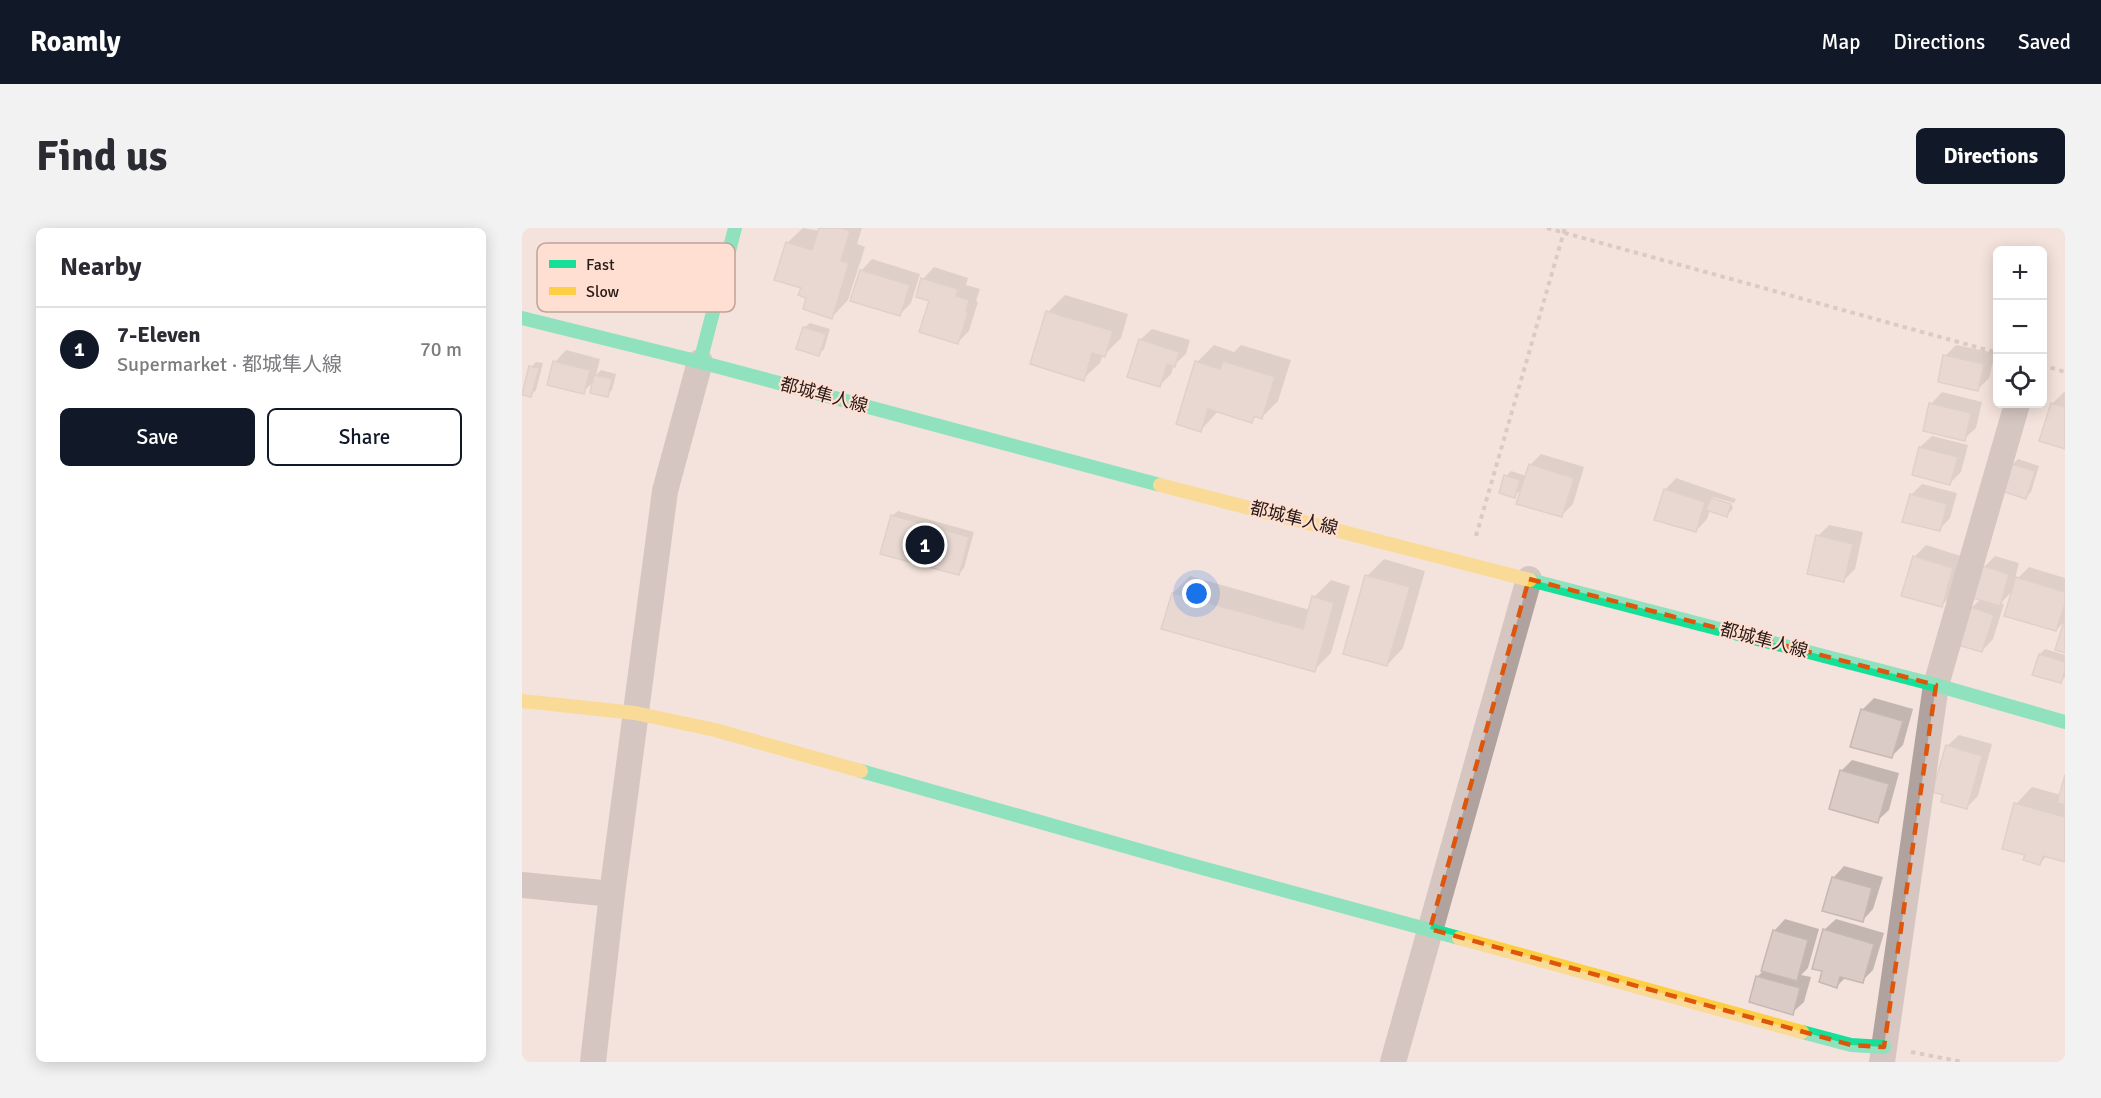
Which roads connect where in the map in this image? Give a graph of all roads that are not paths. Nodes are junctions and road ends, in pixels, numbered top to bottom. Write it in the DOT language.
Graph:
graph roads {
  1 [pos="735,228"];
  2 [pos="731,243"];
  3 [pos="713,312"];
  4 [pos="522,318"];
  5 [pos="700,362"];
  6 [pos="2016,408"];
  7 [pos="1529,579"];
  8 [pos="1936,685"];
  9 [pos="522,701"];
  10 [pos="635,713"];
  11 [pos="2065,722"];
  12 [pos="522,885"];
  13 [pos="612,894"];
  14 [pos="1430,929"];
  15 [pos="1883,1054"];
  16 [pos="593,1062"];
  17 [pos="1393,1062"];
  1 -- 2 [label="main road"];
  3 -- 5 [label="main road"];
  4 -- 5 [label="main road, 都城隼人線"];
  5 -- 7 [label="main road, 都城隼人線"];
  5 -- 10 [label="street"];
  6 -- 8 [label="street"];
  7 -- 8 [label="main road, 都城隼人線"];
  7 -- 14 [label="street"];
  8 -- 11 [label="main road, 都城隼人線"];
  8 -- 15 [label="street"];
  9 -- 10 [label="main road"];
  10 -- 13 [label="street"];
  10 -- 14 [label="main road"];
  12 -- 13 [label="street"];
  13 -- 16 [label="street"];
  14 -- 15 [label="main road"];
  14 -- 17 [label="street"];
}
